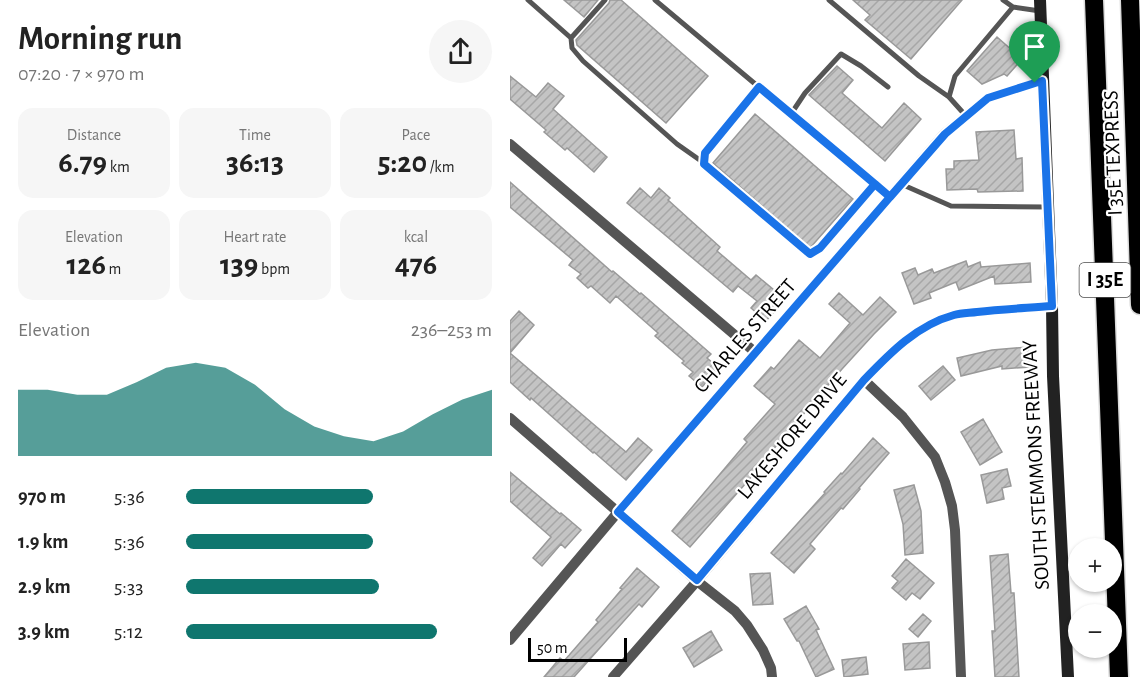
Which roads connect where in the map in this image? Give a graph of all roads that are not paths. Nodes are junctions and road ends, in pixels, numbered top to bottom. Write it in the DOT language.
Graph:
graph roads {
  1 [pos="528,0"];
  2 [pos="605,0"];
  3 [pos="655,0"];
  4 [pos="829,0"];
  5 [pos="1003,0"];
  6 [pos="1014,0"];
  7 [pos="1093,0"];
  8 [pos="1131,0"];
  9 [pos="1040,5"];
  10 [pos="1013,7"];
  11 [pos="571,39"];
  12 [pos="1042,81"];
  13 [pos="759,87"];
  14 [pos="888,87"];
  15 [pos="949,97"];
  16 [pos="791,114"];
  17 [pos="966,116"];
  18 [pos="510,144"];
  19 [pos="704,164"];
  20 [pos="875,184"];
  21 [pos="901,184"];
  22 [pos="890,197"];
  23 [pos="1047,207"];
  24 [pos="1140,305"];
  25 [pos="1052,306"];
  26 [pos="756,353"];
  27 [pos="864,380"];
  28 [pos="510,418"];
  29 [pos="618,512"];
  30 [pos="1114,532"];
  31 [pos="697,580"];
  32 [pos="510,640"];
  33 [pos="613,677"];
  34 [pos="772,677"];
  35 [pos="961,677"];
  36 [pos="1068,677"];
  37 [pos="1112,677"];
  38 [pos="1119,677"];
  1 -- 11 [label="lane"];
  2 -- 11 [label="lane"];
  3 -- 13 [label="lane"];
  4 -- 15 [label="lane"];
  5 -- 10 [label="lane"];
  6 -- 10 [label="lane"];
  7 -- 30 [label="highway, I 35E"];
  8 -- 24 [label="highway, I 35E TEXPRESS"];
  9 -- 10 [label="lane"];
  9 -- 12 [label="main road, SOUTH STEMMONS FREEWAY"];
  10 -- 15 [label="lane"];
  11 -- 19 [label="lane"];
  12 -- 17 [label="street, CHARLES STREET"];
  12 -- 23 [label="main road, SOUTH STEMMONS FREEWAY"];
  13 -- 16 [label="lane"];
  13 -- 19 [label="lane"];
  14 -- 16 [label="lane"];
  15 -- 17 [label="lane"];
  16 -- 20 [label="lane"];
  17 -- 21 [label="street, CHARLES STREET"];
  18 -- 26 [label="street"];
  19 -- 20 [label="lane"];
  20 -- 22 [label="lane"];
  21 -- 22 [label="street, CHARLES STREET"];
  21 -- 23 [label="lane"];
  22 -- 26 [label="street, CHARLES STREET"];
  23 -- 25 [label="main road, SOUTH STEMMONS FREEWAY"];
  25 -- 27 [label="street, LAKESHORE DRIVE"];
  25 -- 36 [label="main road, SOUTH STEMMONS FREEWAY"];
  26 -- 29 [label="street, CHARLES STREET"];
  27 -- 31 [label="street, LAKESHORE DRIVE"];
  27 -- 35 [label="street"];
  28 -- 29 [label="street"];
  29 -- 31 [label="street"];
  29 -- 32 [label="street, CHARLES STREET"];
  30 -- 37 [label="highway"];
  30 -- 38 [label="highway, I 35E"];
  31 -- 33 [label="street, LAKESHORE DRIVE"];
  31 -- 34 [label="street"];
}
